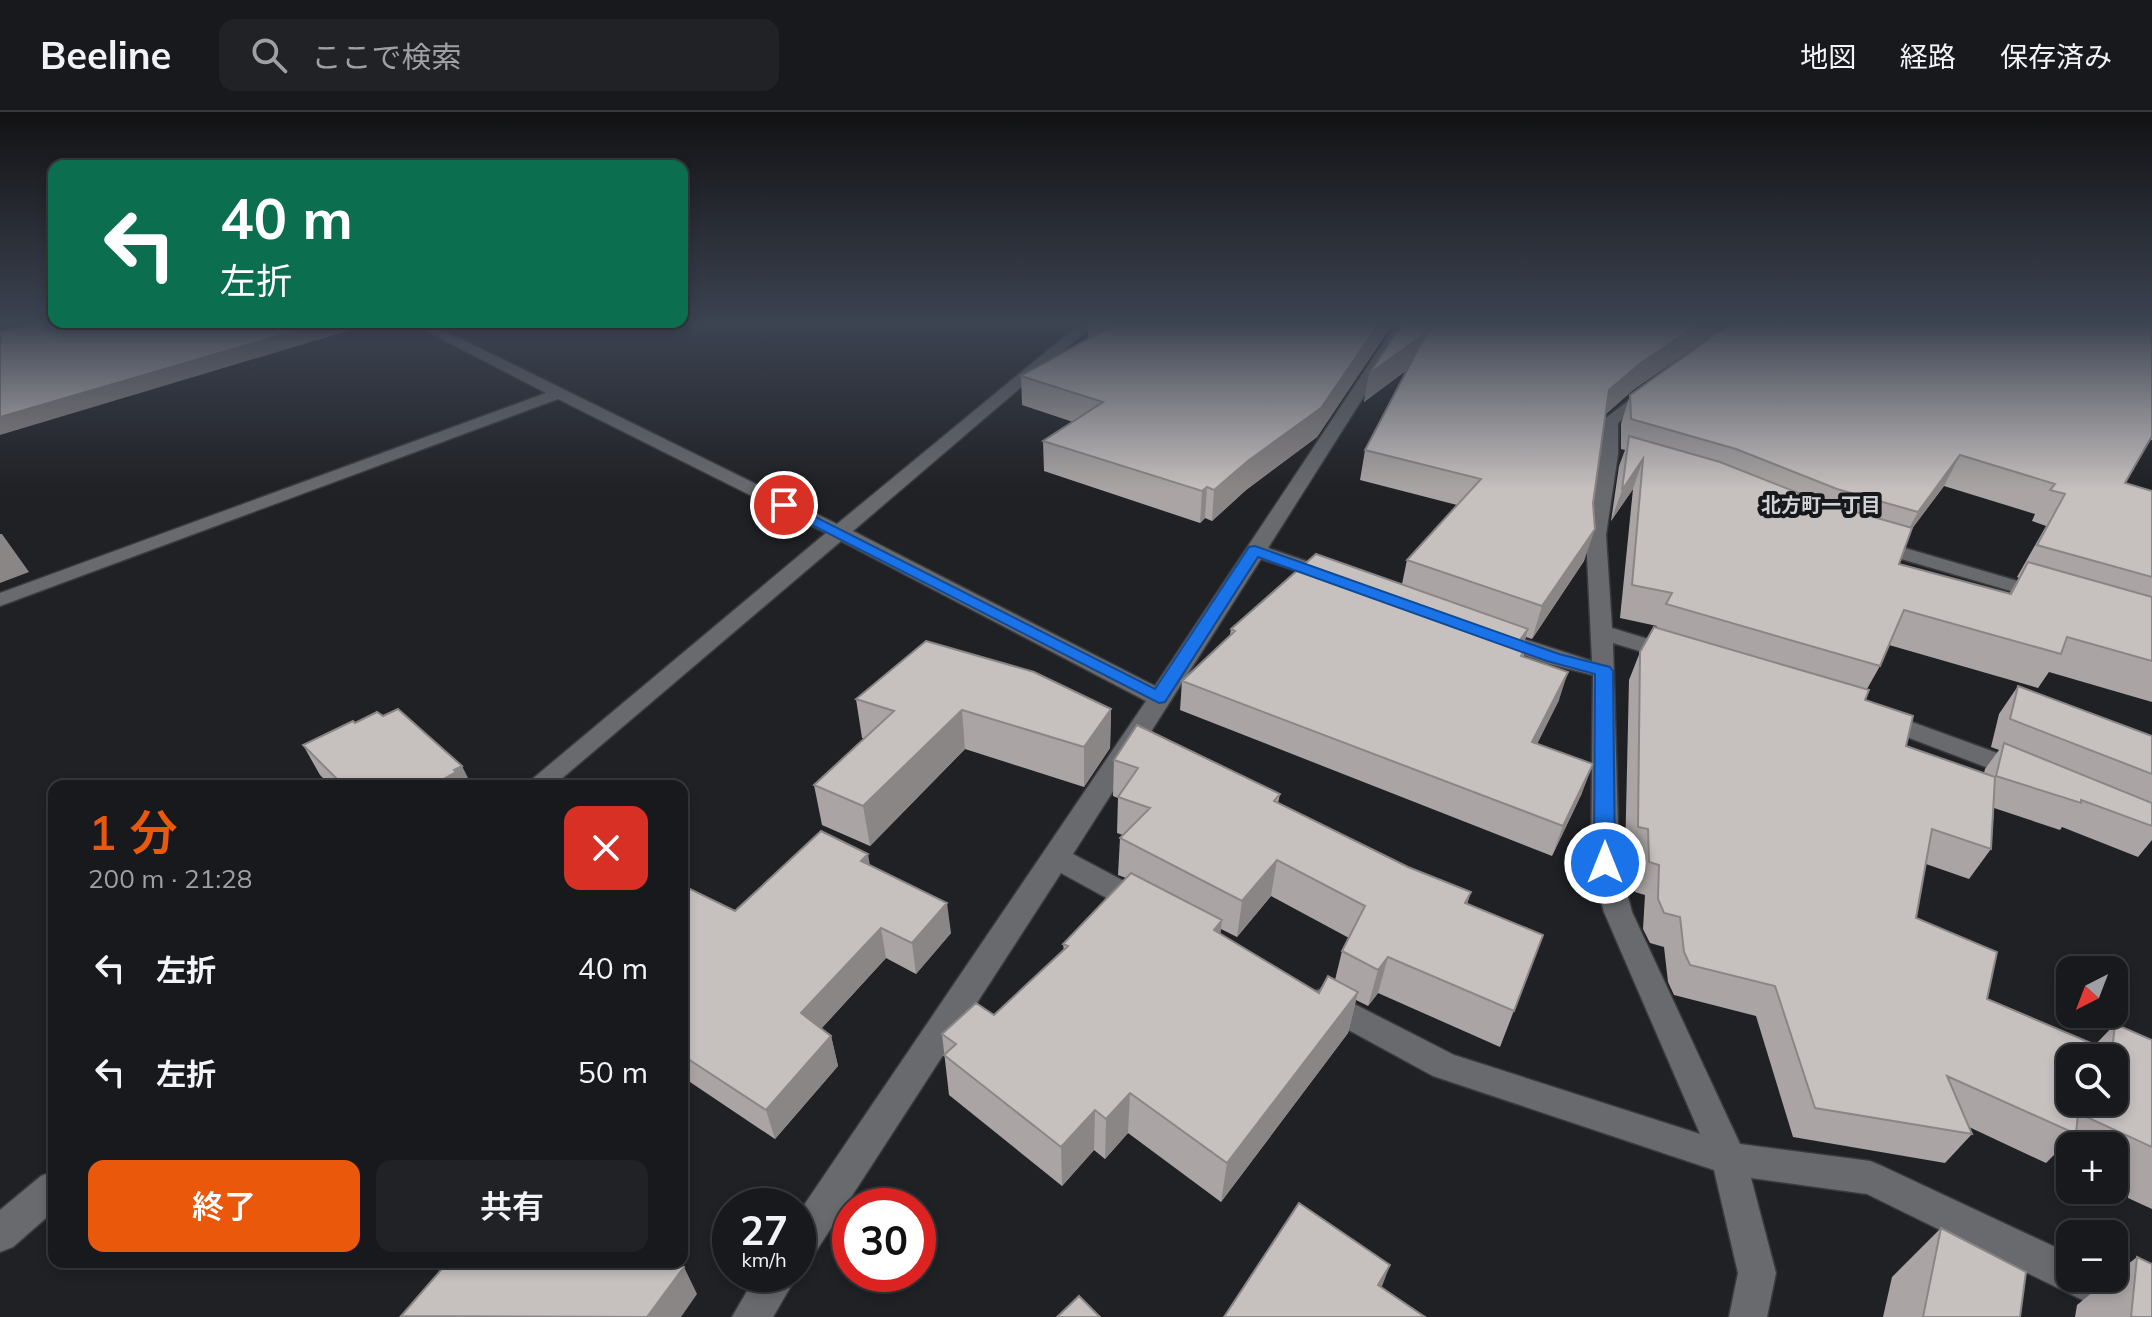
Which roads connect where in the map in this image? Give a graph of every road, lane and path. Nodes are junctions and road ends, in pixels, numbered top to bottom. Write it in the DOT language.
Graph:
graph roads {
  1 [pos="526,378"];
  2 [pos="1024,378"];
  3 [pos="1367,378"];
  4 [pos="1667,378"];
  5 [pos="557,394"];
  6 [pos="841,533"];
  7 [pos="1858,540"];
  8 [pos="1255,550"];
  9 [pos="1348,583"];
  10 [pos="0,600"];
  11 [pos="2064,601"];
  12 [pos="1480,631"];
  13 [pos="1602,632"];
  14 [pos="1704,663"];
  15 [pos="1604,671"];
  16 [pos="1159,698"];
  17 [pos="1850,708"];
  18 [pos="2039,778"];
  19 [pos="544,780"];
  20 [pos="1056,858"];
  21 [pos="1167,917"];
  22 [pos="1292,984"];
  23 [pos="1729,1159"];
  24 [pos="48,1193"];
  25 [pos="816,1219"];
  26 [pos="0,1234"];
  27 [pos="2056,1267"];
  28 [pos="767,1292"];
  29 [pos="2107,1292"];
  30 [pos="2152,1314"];
  31 [pos="751,1317"];
  32 [pos="1748,1317"];
  1 -- 5 [label="street"];
  2 -- 6 [label="street"];
  3 -- 8 [label="street"];
  4 -- 13 [label="street"];
  5 -- 6 [label="street"];
  5 -- 10 [label="street"];
  6 -- 16 [label="street"];
  6 -- 19 [label="street"];
  7 -- 11 [label="street"];
  8 -- 9 [label="street"];
  8 -- 16 [label="street"];
  12 -- 15 [label="street"];
  13 -- 14 [label="street"];
  13 -- 15 [label="street"];
  15 -- 23 [label="street"];
  16 -- 20 [label="street"];
  17 -- 18 [label="street"];
  20 -- 21 [label="street"];
  20 -- 25 [label="street"];
  22 -- 23 [label="street"];
  23 -- 27 [label="street"];
  23 -- 32 [label="street"];
  24 -- 26 [label="street"];
  28 -- 31 [label="street"];
  29 -- 30 [label="street"];
}
